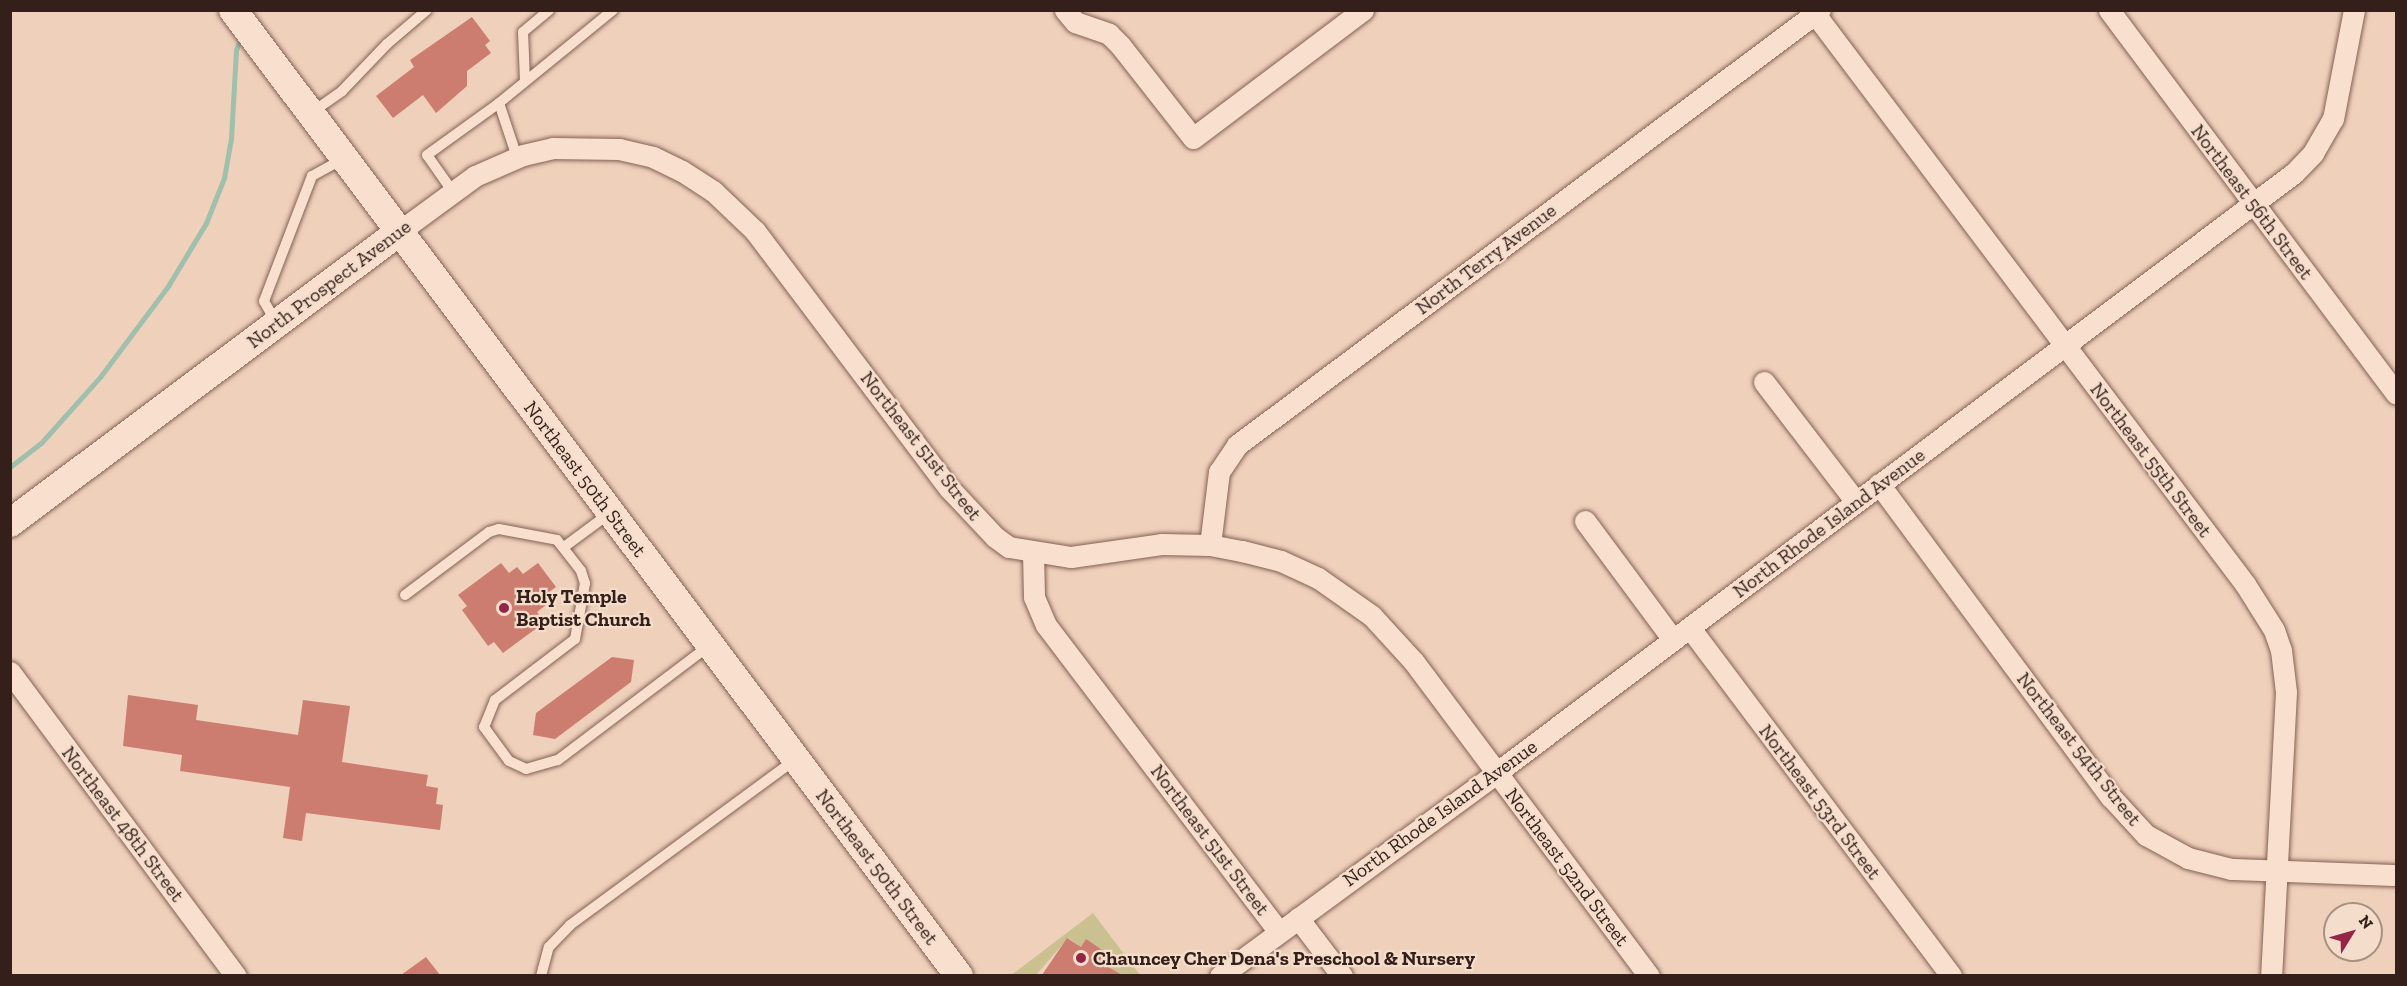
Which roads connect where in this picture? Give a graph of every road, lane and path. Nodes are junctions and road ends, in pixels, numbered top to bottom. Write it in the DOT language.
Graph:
graph roads {
  1 [pos="233,10"];
  2 [pos="427,10"];
  3 [pos="549,10"];
  4 [pos="613,10"];
  5 [pos="1363,10"];
  6 [pos="2109,10"];
  7 [pos="2354,10"];
  8 [pos="1067,12"];
  9 [pos="1818,12"];
  10 [pos="525,81"];
  11 [pos="499,103"];
  12 [pos="310,113"];
  13 [pos="517,157"];
  14 [pos="344,158"];
  15 [pos="682,171"];
  16 [pos="453,192"];
  17 [pos="2255,206"];
  18 [pos="400,231"];
  19 [pos="277,323"];
  20 [pos="2065,346"];
  21 [pos="1764,382"];
  22 [pos="2397,394"];
  23 [pos="1879,484"];
  24 [pos="1856,502"];
  25 [pos="610,513"];
  26 [pos="1585,521"];
  27 [pos="10,523"];
  28 [pos="1210,545"];
  29 [pos="564,547"];
  30 [pos="1033,552"];
  31 [pos="405,595"];
  32 [pos="1681,633"];
  33 [pos="710,645"];
  34 [pos="10,672"];
  35 [pos="796,759"];
  36 [pos="1496,773"];
  37 [pos="2277,870"];
  38 [pos="2397,875"];
  39 [pos="1298,918"];
  40 [pos="1279,932"];
  41 [pos="236,975"];
  42 [pos="541,975"];
  43 [pos="959,975"];
  44 [pos="1220,975"];
  45 [pos="1342,975"];
  46 [pos="1649,975"];
  47 [pos="1951,975"];
  48 [pos="2271,975"];
  1 -- 12 [label="street, Northeast 50th Street"];
  2 -- 12 [label="lane"];
  3 -- 10 [label="lane"];
  4 -- 10 [label="lane"];
  5 -- 8 [label="street"];
  6 -- 17 [label="street, Northeast 56th Street"];
  7 -- 17 [label="street, North Rhode Island Avenue"];
  9 -- 20 [label="street, Northeast 55th Street"];
  9 -- 28 [label="street, North Terry Avenue"];
  10 -- 11 [label="lane"];
  11 -- 13 [label="lane"];
  11 -- 16 [label="lane"];
  12 -- 14 [label="street, Northeast 50th Street"];
  13 -- 15 [label="street, North Prospect Avenue"];
  13 -- 16 [label="street, North Prospect Avenue"];
  14 -- 18 [label="street, Northeast 50th Street"];
  14 -- 19 [label="lane"];
  15 -- 30 [label="street, Northeast 51st Street"];
  16 -- 18 [label="street, North Prospect Avenue"];
  17 -- 20 [label="street, North Rhode Island Avenue"];
  17 -- 22 [label="street, Northeast 56th Street"];
  18 -- 19 [label="street, North Prospect Avenue"];
  18 -- 25 [label="street, Northeast 50th Street"];
  19 -- 27 [label="street, North Prospect Avenue"];
  20 -- 23 [label="street, North Rhode Island Avenue"];
  20 -- 37 [label="street, Northeast 55th Street"];
  21 -- 24 [label="street"];
  23 -- 24 [label="street, North Rhode Island Avenue"];
  23 -- 37 [label="street, Northeast 54th Street"];
  24 -- 32 [label="street, North Rhode Island Avenue"];
  25 -- 29 [label="lane"];
  25 -- 33 [label="street, Northeast 50th Street"];
  26 -- 32 [label="street, Northeast 53rd Street"];
  28 -- 30 [label="street, Northeast 52nd Street"];
  28 -- 36 [label="street, Northeast 52nd Street"];
  29 -- 31 [label="lane"];
  29 -- 33 [label="lane"];
  30 -- 40 [label="street, Northeast 51st Street"];
  32 -- 36 [label="street, North Rhode Island Avenue"];
  32 -- 47 [label="street, Northeast 53rd Street"];
  33 -- 35 [label="street, Northeast 50th Street"];
  34 -- 41 [label="street, Northeast 48th Street"];
  35 -- 42 [label="lane"];
  35 -- 43 [label="street, Northeast 50th Street"];
  36 -- 39 [label="street, North Rhode Island Avenue"];
  36 -- 46 [label="street, Northeast 52nd Street"];
  37 -- 38 [label="street, Northeast 54th Street"];
  37 -- 48 [label="street, Northeast 55th Street"];
  39 -- 40 [label="street, North Rhode Island Avenue"];
  39 -- 45 [label="street, Northeast 51st Street"];
  40 -- 44 [label="street, North Rhode Island Avenue"];
}
